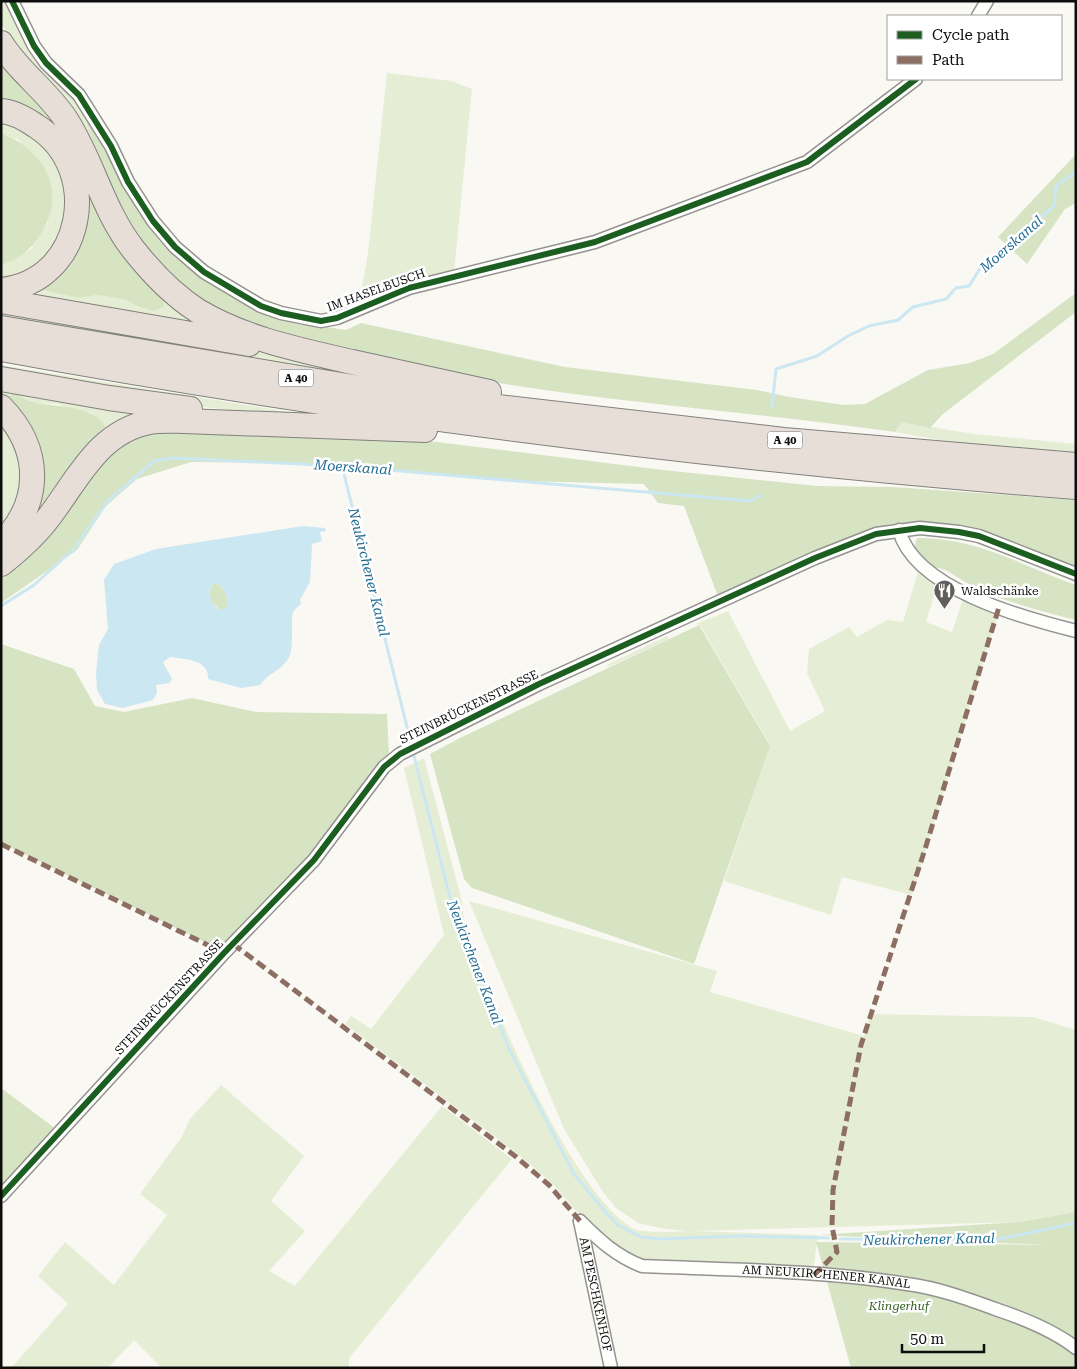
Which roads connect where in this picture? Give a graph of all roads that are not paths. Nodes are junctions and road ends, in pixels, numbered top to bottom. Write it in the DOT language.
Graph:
graph roads {
  1 [pos="12,1"];
  2 [pos="987,1"];
  3 [pos="979,15"];
  4 [pos="1,43"];
  5 [pos="915,80"];
  6 [pos="1,111"];
  7 [pos="1,290"];
  8 [pos="1,301"];
  9 [pos="1,328"];
  10 [pos="1,349"];
  11 [pos="325,356"];
  12 [pos="1,379"];
  13 [pos="1,407"];
  14 [pos="592,418"];
  15 [pos="363,428"];
  16 [pos="525,432"];
  17 [pos="1076,465"];
  18 [pos="1076,487"];
  19 [pos="900,530"];
  20 [pos="1,544"];
  21 [pos="1,564"];
  22 [pos="1076,574"];
  23 [pos="1076,631"];
  24 [pos="1,1196"];
  25 [pos="580,1220"];
  26 [pos="1076,1348"];
  27 [pos="611,1368"];
  1 -- 5 [label="street, IM HASELBUSCH"];
  2 -- 3 [label="street"];
  4 -- 11 [label="highway"];
  6 -- 7 [label="highway"];
  8 -- 11 [label="highway"];
  9 -- 14 [label="highway, A 40"];
  10 -- 16 [label="highway, A 40"];
  11 -- 14 [label="highway"];
  12 -- 15 [label="highway"];
  13 -- 20 [label="highway"];
  14 -- 17 [label="highway, A 40"];
  15 -- 16 [label="highway"];
  15 -- 21 [label="highway"];
  16 -- 18 [label="highway, A 40"];
  19 -- 22 [label="street, STEINBRÜCKENSTRASSE"];
  19 -- 23 [label="street"];
  19 -- 24 [label="street, STEINBRÜCKENSTRASSE"];
  25 -- 26 [label="street, AM NEUKIRCHENER KANAL"];
  25 -- 27 [label="street, AM PESCHKENHOF"];
}
